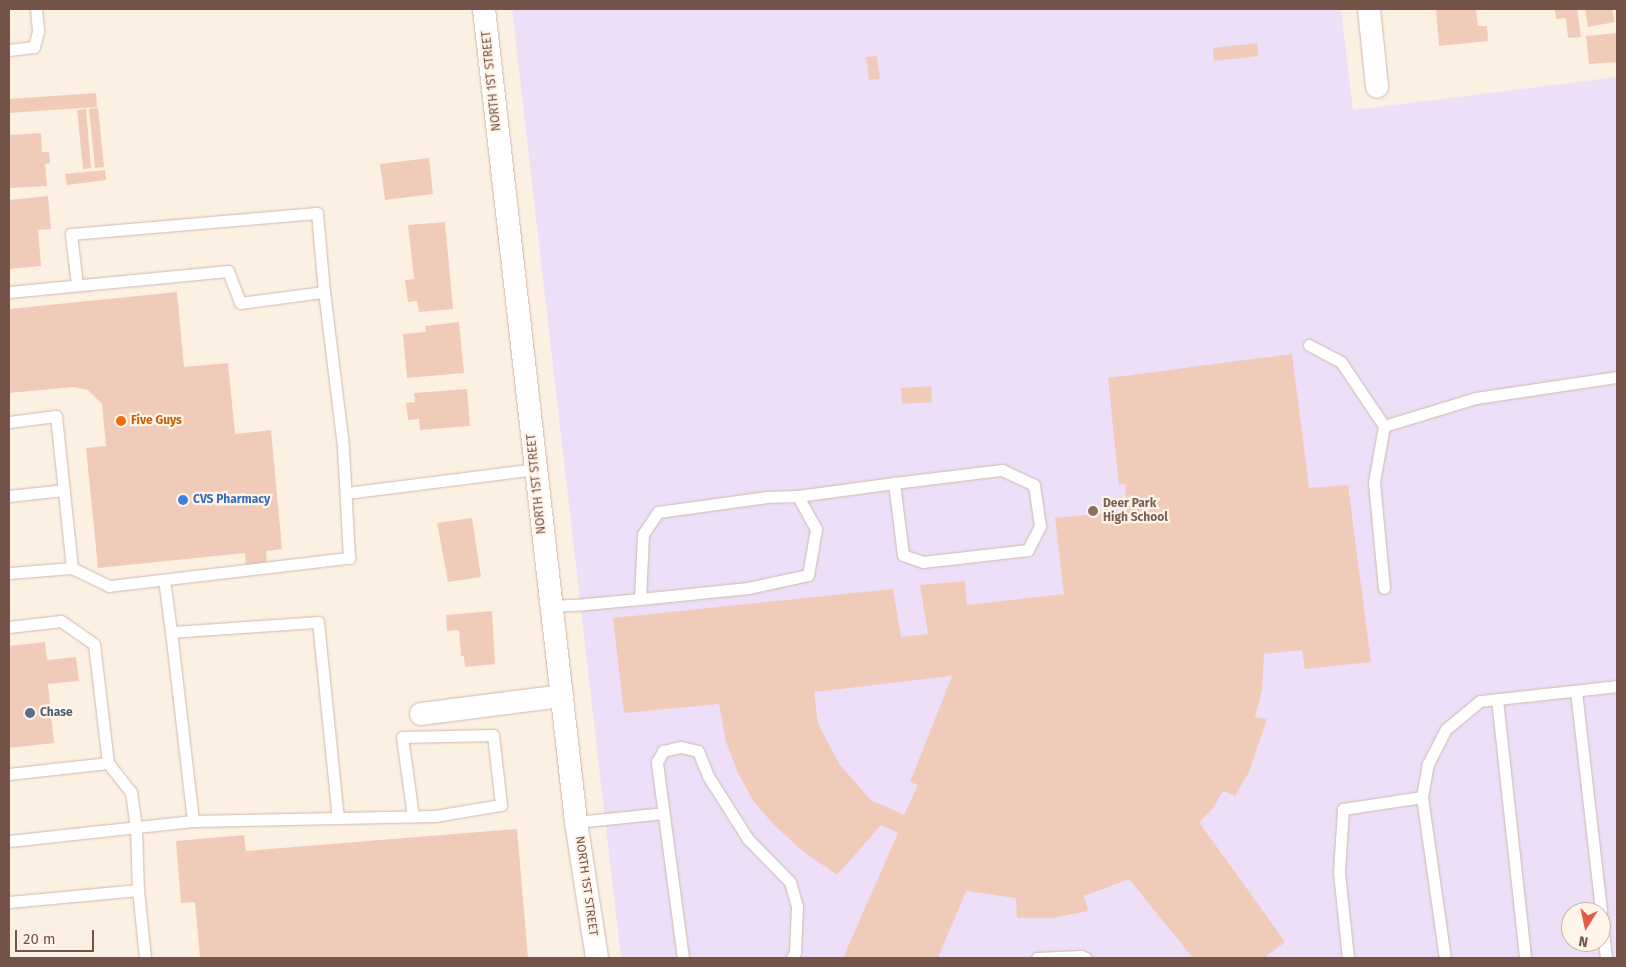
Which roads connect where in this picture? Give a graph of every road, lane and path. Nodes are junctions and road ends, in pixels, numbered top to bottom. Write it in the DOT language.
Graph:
graph roads {
  1 [pos="36,9"];
  2 [pos="484,9"];
  3 [pos="1369,9"];
  4 [pos="9,50"];
  5 [pos="1377,87"];
  6 [pos="77,285"];
  7 [pos="9,292"];
  8 [pos="324,292"];
  9 [pos="1309,345"];
  10 [pos="1617,377"];
  11 [pos="9,422"];
  12 [pos="1384,426"];
  13 [pos="536,469"];
  14 [pos="894,483"];
  15 [pos="64,490"];
  16 [pos="346,493"];
  17 [pos="9,496"];
  18 [pos="798,496"];
  19 [pos="72,568"];
  20 [pos="9,573"];
  21 [pos="164,580"];
  22 [pos="1384,588"];
  23 [pos="640,599"];
  24 [pos="551,606"];
  25 [pos="9,627"];
  26 [pos="172,632"];
  27 [pos="1617,686"];
  28 [pos="1576,691"];
  29 [pos="562,696"];
  30 [pos="1497,699"];
  31 [pos="421,714"];
  32 [pos="108,763"];
  33 [pos="9,774"];
  34 [pos="1422,797"];
  35 [pos="664,813"];
  36 [pos="413,816"];
  37 [pos="338,818"];
  38 [pos="193,821"];
  39 [pos="576,822"];
  40 [pos="136,827"];
  41 [pos="9,841"];
  42 [pos="138,890"];
  43 [pos="9,902"];
  44 [pos="1599,902"];
  45 [pos="145,958"];
  46 [pos="597,958"];
  47 [pos="683,958"];
  48 [pos="792,958"];
  49 [pos="1037,958"];
  50 [pos="1086,958"];
  51 [pos="1348,958"];
  52 [pos="1445,958"];
  53 [pos="1525,958"];
  1 -- 4 [label="lane"];
  2 -- 13 [label="street, NORTH 1ST STREET"];
  3 -- 5 [label="street"];
  6 -- 7 [label="lane"];
  6 -- 8 [label="lane"];
  6 -- 8 [label="lane"];
  8 -- 16 [label="lane"];
  9 -- 12 [label="lane"];
  10 -- 12 [label="lane"];
  11 -- 15 [label="lane"];
  12 -- 22 [label="lane"];
  13 -- 16 [label="lane"];
  13 -- 24 [label="street, NORTH 1ST STREET"];
  14 -- 14 [label="lane"];
  14 -- 18 [label="lane"];
  15 -- 17 [label="lane"];
  15 -- 19 [label="lane"];
  16 -- 21 [label="lane"];
  18 -- 23 [label="lane"];
  18 -- 23 [label="lane"];
  19 -- 20 [label="lane"];
  19 -- 21 [label="lane"];
  21 -- 26 [label="lane"];
  23 -- 24 [label="lane"];
  24 -- 29 [label="street, NORTH 1ST STREET"];
  25 -- 32 [label="lane"];
  26 -- 37 [label="lane"];
  26 -- 38 [label="lane"];
  27 -- 28 [label="lane"];
  28 -- 30 [label="lane"];
  28 -- 44 [label="lane"];
  29 -- 31 [label="street"];
  29 -- 39 [label="street, NORTH 1ST STREET"];
  30 -- 34 [label="lane"];
  30 -- 53 [label="lane"];
  32 -- 33 [label="lane"];
  32 -- 40 [label="lane"];
  34 -- 51 [label="lane"];
  34 -- 52 [label="lane"];
  35 -- 39 [label="lane"];
  35 -- 47 [label="lane"];
  35 -- 48 [label="lane"];
  36 -- 36 [label="lane"];
  36 -- 37 [label="lane"];
  37 -- 38 [label="lane"];
  38 -- 40 [label="lane"];
  39 -- 46 [label="street, NORTH 1ST STREET"];
  40 -- 41 [label="lane"];
  40 -- 42 [label="lane"];
  42 -- 43 [label="lane"];
  42 -- 45 [label="lane"];
  49 -- 50 [label="lane"];
}
